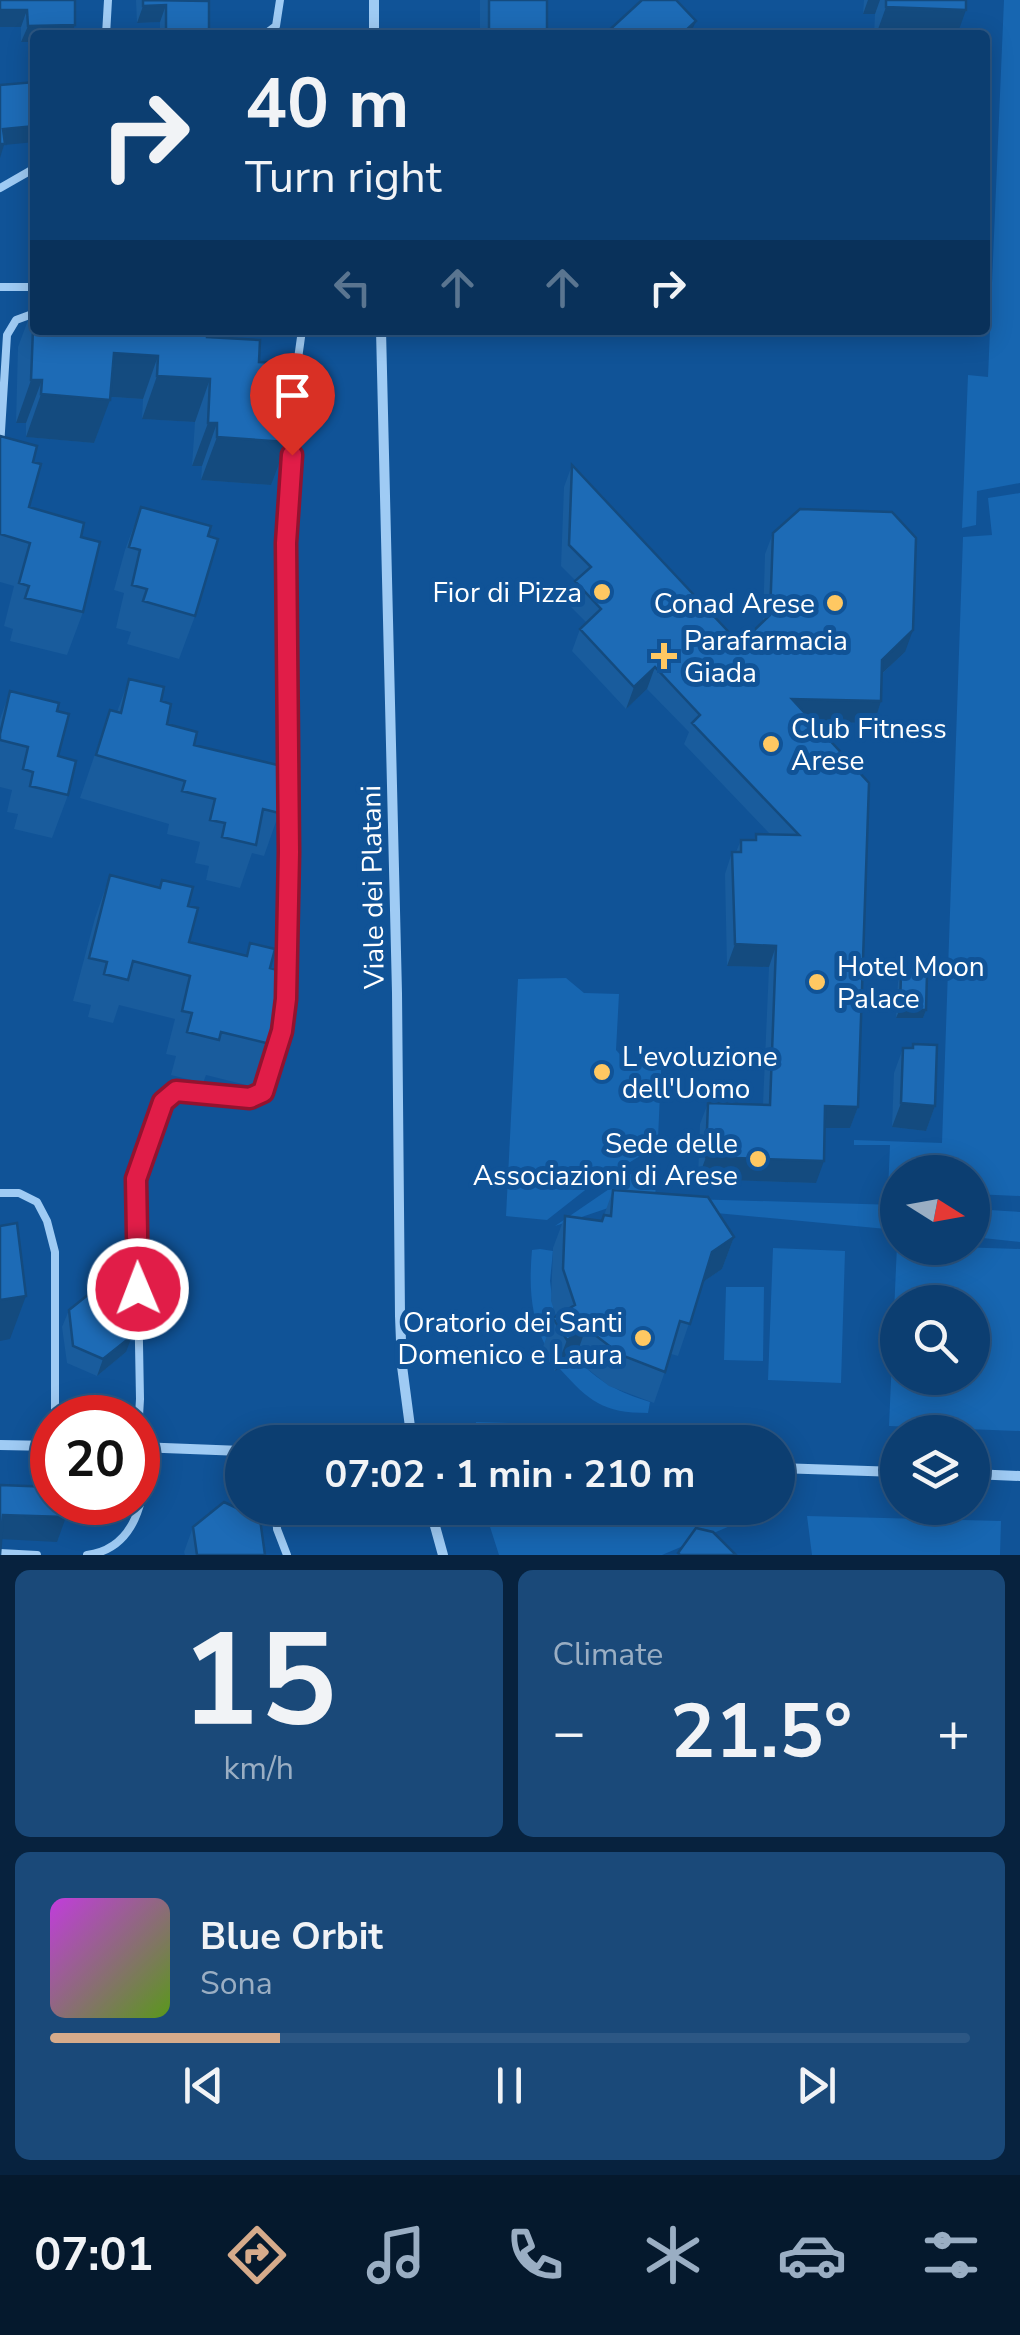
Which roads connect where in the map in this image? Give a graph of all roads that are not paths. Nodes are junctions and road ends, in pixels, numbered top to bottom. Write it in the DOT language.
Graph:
graph roads {
  1 [pos="108,0"];
  2 [pos="280,0"];
  3 [pos="374,0"];
  4 [pos="106,30"];
  5 [pos="271,30"];
  6 [pos="374,30"];
  7 [pos="30,171"];
  8 [pos="0,188"];
  9 [pos="0,287"];
  10 [pos="30,287"];
  11 [pos="30,315"];
  12 [pos="301,335"];
  13 [pos="381,335"];
  14 [pos="0,447"];
  15 [pos="0,1193"];
  16 [pos="55,1395"];
  17 [pos="140,1395"];
  18 [pos="410,1425"];
  19 [pos="0,1445"];
  20 [pos="30,1446"];
  21 [pos="160,1448"];
  22 [pos="225,1450"];
  23 [pos="795,1469"];
  24 [pos="880,1471"];
  25 [pos="990,1475"];
  26 [pos="1020,1476"];
  27 [pos="131,1525"];
  28 [pos="277,1525"];
  29 [pos="435,1525"];
  30 [pos="0,1553"];
  31 [pos="37,1555"];
  32 [pos="87,1555"];
  33 [pos="287,1555"];
  34 [pos="443,1555"];
  1 -- 4 [label="lane"];
  2 -- 5 [label="lane"];
  3 -- 6 [label="street"];
  7 -- 8 [label="lane"];
  9 -- 10 [label="lane"];
  11 -- 14 [label="lane"];
  12 -- 17 [label="lane"];
  13 -- 18 [label="street, Viale dei Platani"];
  15 -- 16 [label="lane"];
  19 -- 20 [label="street"];
  21 -- 22 [label="street"];
  23 -- 24 [label="street"];
  25 -- 26 [label="street"];
  27 -- 32 [label="lane"];
  28 -- 33 [label="lane"];
  29 -- 34 [label="street"];
  30 -- 31 [label="lane"];
}
